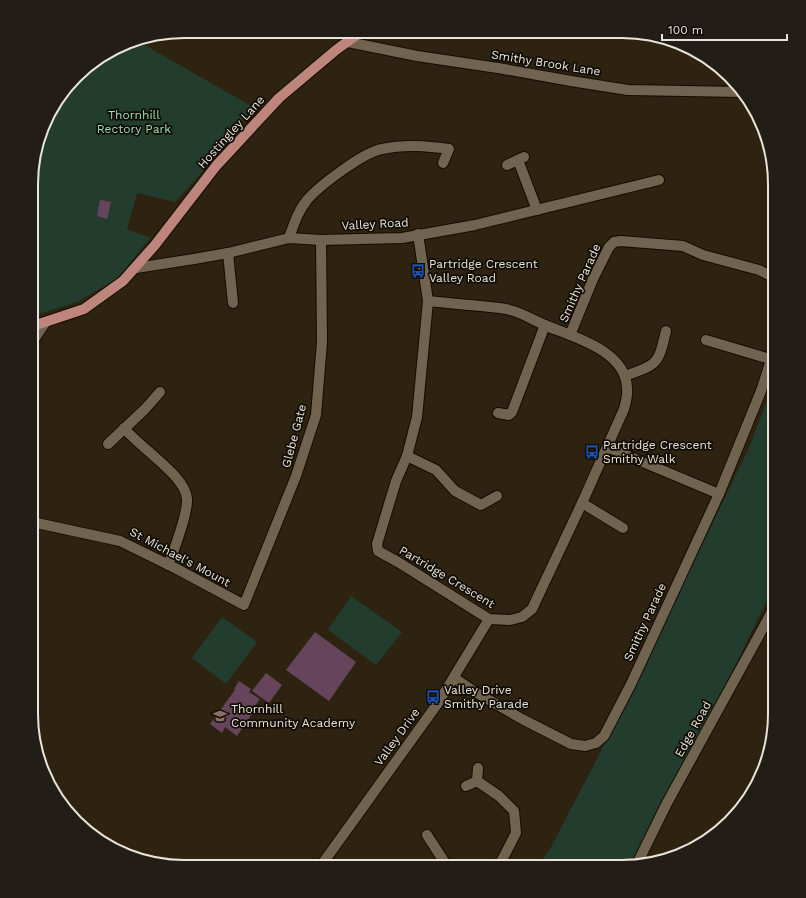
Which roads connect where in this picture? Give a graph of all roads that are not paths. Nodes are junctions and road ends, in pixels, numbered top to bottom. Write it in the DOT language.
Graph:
graph roads {
  1 [pos="354,38"];
  2 [pos="348,42"];
  3 [pos="735,92"];
  4 [pos="443,162"];
  5 [pos="507,165"];
  6 [pos="660,180"];
  7 [pos="537,210"];
  8 [pos="418,234"];
  9 [pos="289,238"];
  10 [pos="321,240"];
  11 [pos="228,253"];
  12 [pos="136,268"];
  13 [pos="768,274"];
  14 [pos="428,301"];
  15 [pos="233,303"];
  16 [pos="49,322"];
  17 [pos="38,325"];
  18 [pos="545,325"];
  19 [pos="666,331"];
  20 [pos="38,335"];
  21 [pos="570,335"];
  22 [pos="706,340"];
  23 [pos="768,358"];
  24 [pos="768,366"];
  25 [pos="625,376"];
  26 [pos="160,392"];
  27 [pos="498,413"];
  28 [pos="124,428"];
  29 [pos="108,444"];
  30 [pos="607,447"];
  31 [pos="407,456"];
  32 [pos="719,494"];
  33 [pos="497,496"];
  34 [pos="582,503"];
  35 [pos="38,523"];
  36 [pos="623,528"];
  37 [pos="168,564"];
  38 [pos="244,605"];
  39 [pos="489,619"];
  40 [pos="768,619"];
  41 [pos="454,678"];
  42 [pos="478,768"];
  43 [pos="477,781"];
  44 [pos="466,786"];
  45 [pos="427,835"];
  46 [pos="639,859"];
  47 [pos="325,860"];
  48 [pos="443,860"];
  49 [pos="502,860"];
  1 -- 2 [label="main road, Hostingley Lane"];
  2 -- 3 [label="street, Smithy Brook Lane"];
  2 -- 12 [label="main road, Hostingley Lane"];
  4 -- 9 [label="street"];
  5 -- 7 [label="street"];
  6 -- 7 [label="street, Valley Road"];
  7 -- 8 [label="street, Valley Road"];
  8 -- 10 [label="street, Valley Road"];
  8 -- 14 [label="street, Partridge Crescent"];
  9 -- 10 [label="street, Valley Road"];
  9 -- 11 [label="street, Valley Road"];
  10 -- 38 [label="street, Glebe Gate"];
  11 -- 12 [label="street, Valley Road"];
  11 -- 15 [label="street"];
  12 -- 16 [label="main road, Hostingley Lane"];
  13 -- 21 [label="street, Smithy Parade"];
  14 -- 18 [label="street"];
  14 -- 31 [label="street, Partridge Crescent"];
  16 -- 17 [label="main road, Hostingley Lane"];
  16 -- 20 [label="street"];
  18 -- 21 [label="street"];
  18 -- 27 [label="street"];
  19 -- 25 [label="street"];
  21 -- 25 [label="street"];
  22 -- 23 [label="street"];
  24 -- 32 [label="street, Smithy Parade"];
  25 -- 30 [label="street, Partridge Crescent"];
  26 -- 28 [label="street"];
  28 -- 29 [label="street"];
  28 -- 37 [label="street"];
  30 -- 32 [label="street"];
  30 -- 34 [label="street, Partridge Crescent"];
  31 -- 33 [label="street"];
  31 -- 39 [label="street, Partridge Crescent"];
  32 -- 41 [label="street, Smithy Parade"];
  34 -- 36 [label="street"];
  34 -- 39 [label="street, Partridge Crescent"];
  35 -- 37 [label="street, St Michael's Mount"];
  37 -- 38 [label="street, St Michael's Mount"];
  39 -- 41 [label="street, Valley Drive"];
  40 -- 46 [label="street, Edge Road"];
  41 -- 47 [label="street, Valley Drive"];
  42 -- 43 [label="street"];
  43 -- 44 [label="street"];
  43 -- 49 [label="street"];
  45 -- 48 [label="street"];
}
